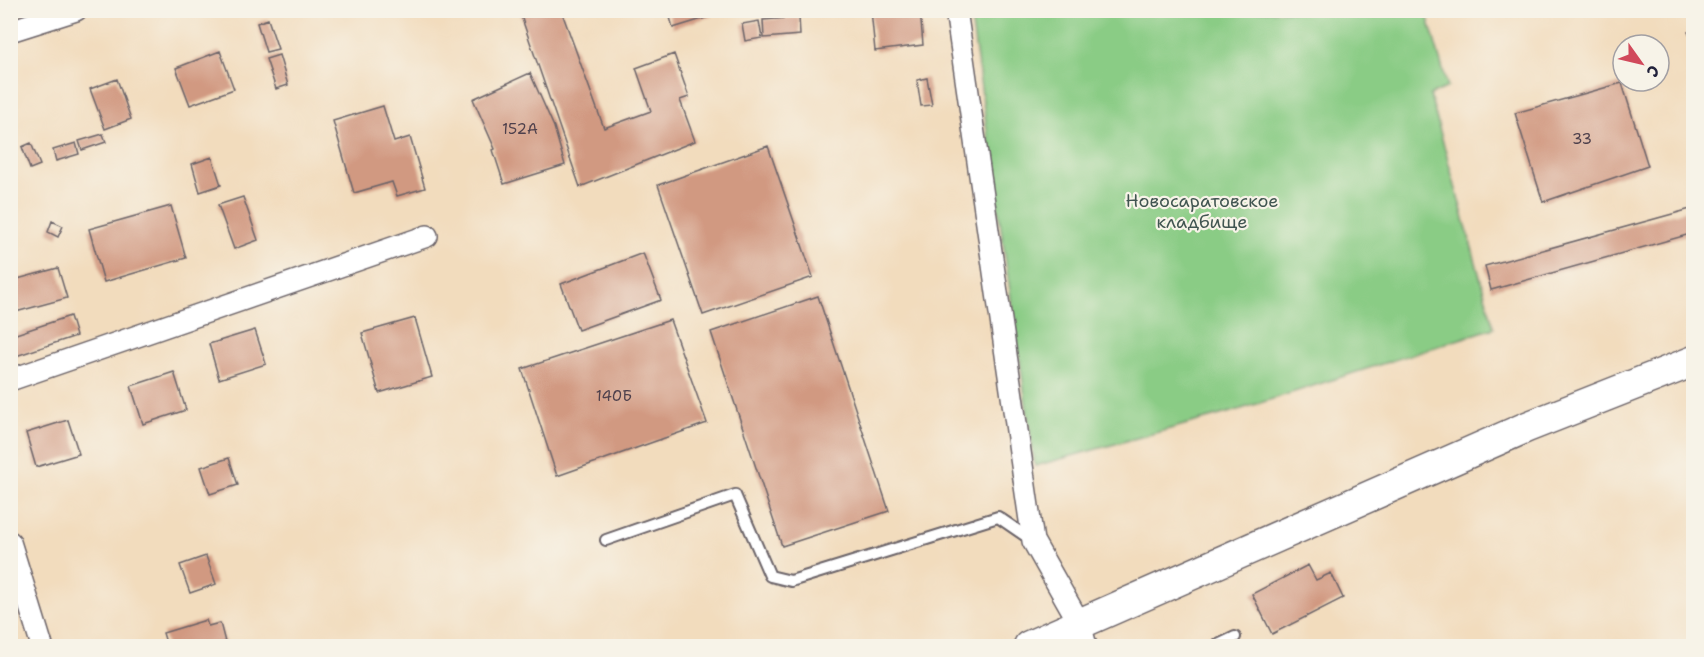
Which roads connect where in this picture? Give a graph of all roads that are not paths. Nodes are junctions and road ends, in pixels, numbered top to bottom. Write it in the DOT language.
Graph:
graph roads {
  1 [pos="76,10"];
  2 [pos="956,10"];
  3 [pos="10,31"];
  4 [pos="427,236"];
  5 [pos="1694,361"];
  6 [pos="10,380"];
  7 [pos="606,540"];
  8 [pos="1033,541"];
  9 [pos="10,542"];
  10 [pos="1083,635"];
  11 [pos="1235,637"];
  12 [pos="42,646"];
  13 [pos="1029,646"];
  14 [pos="1216,646"];
  1 -- 3 [label="street"];
  2 -- 8 [label="street"];
  4 -- 6 [label="street"];
  5 -- 10 [label="main road"];
  7 -- 8 [label="lane"];
  8 -- 10 [label="street"];
  9 -- 12 [label="street"];
  10 -- 13 [label="main road"];
  11 -- 14 [label="lane"];
}
